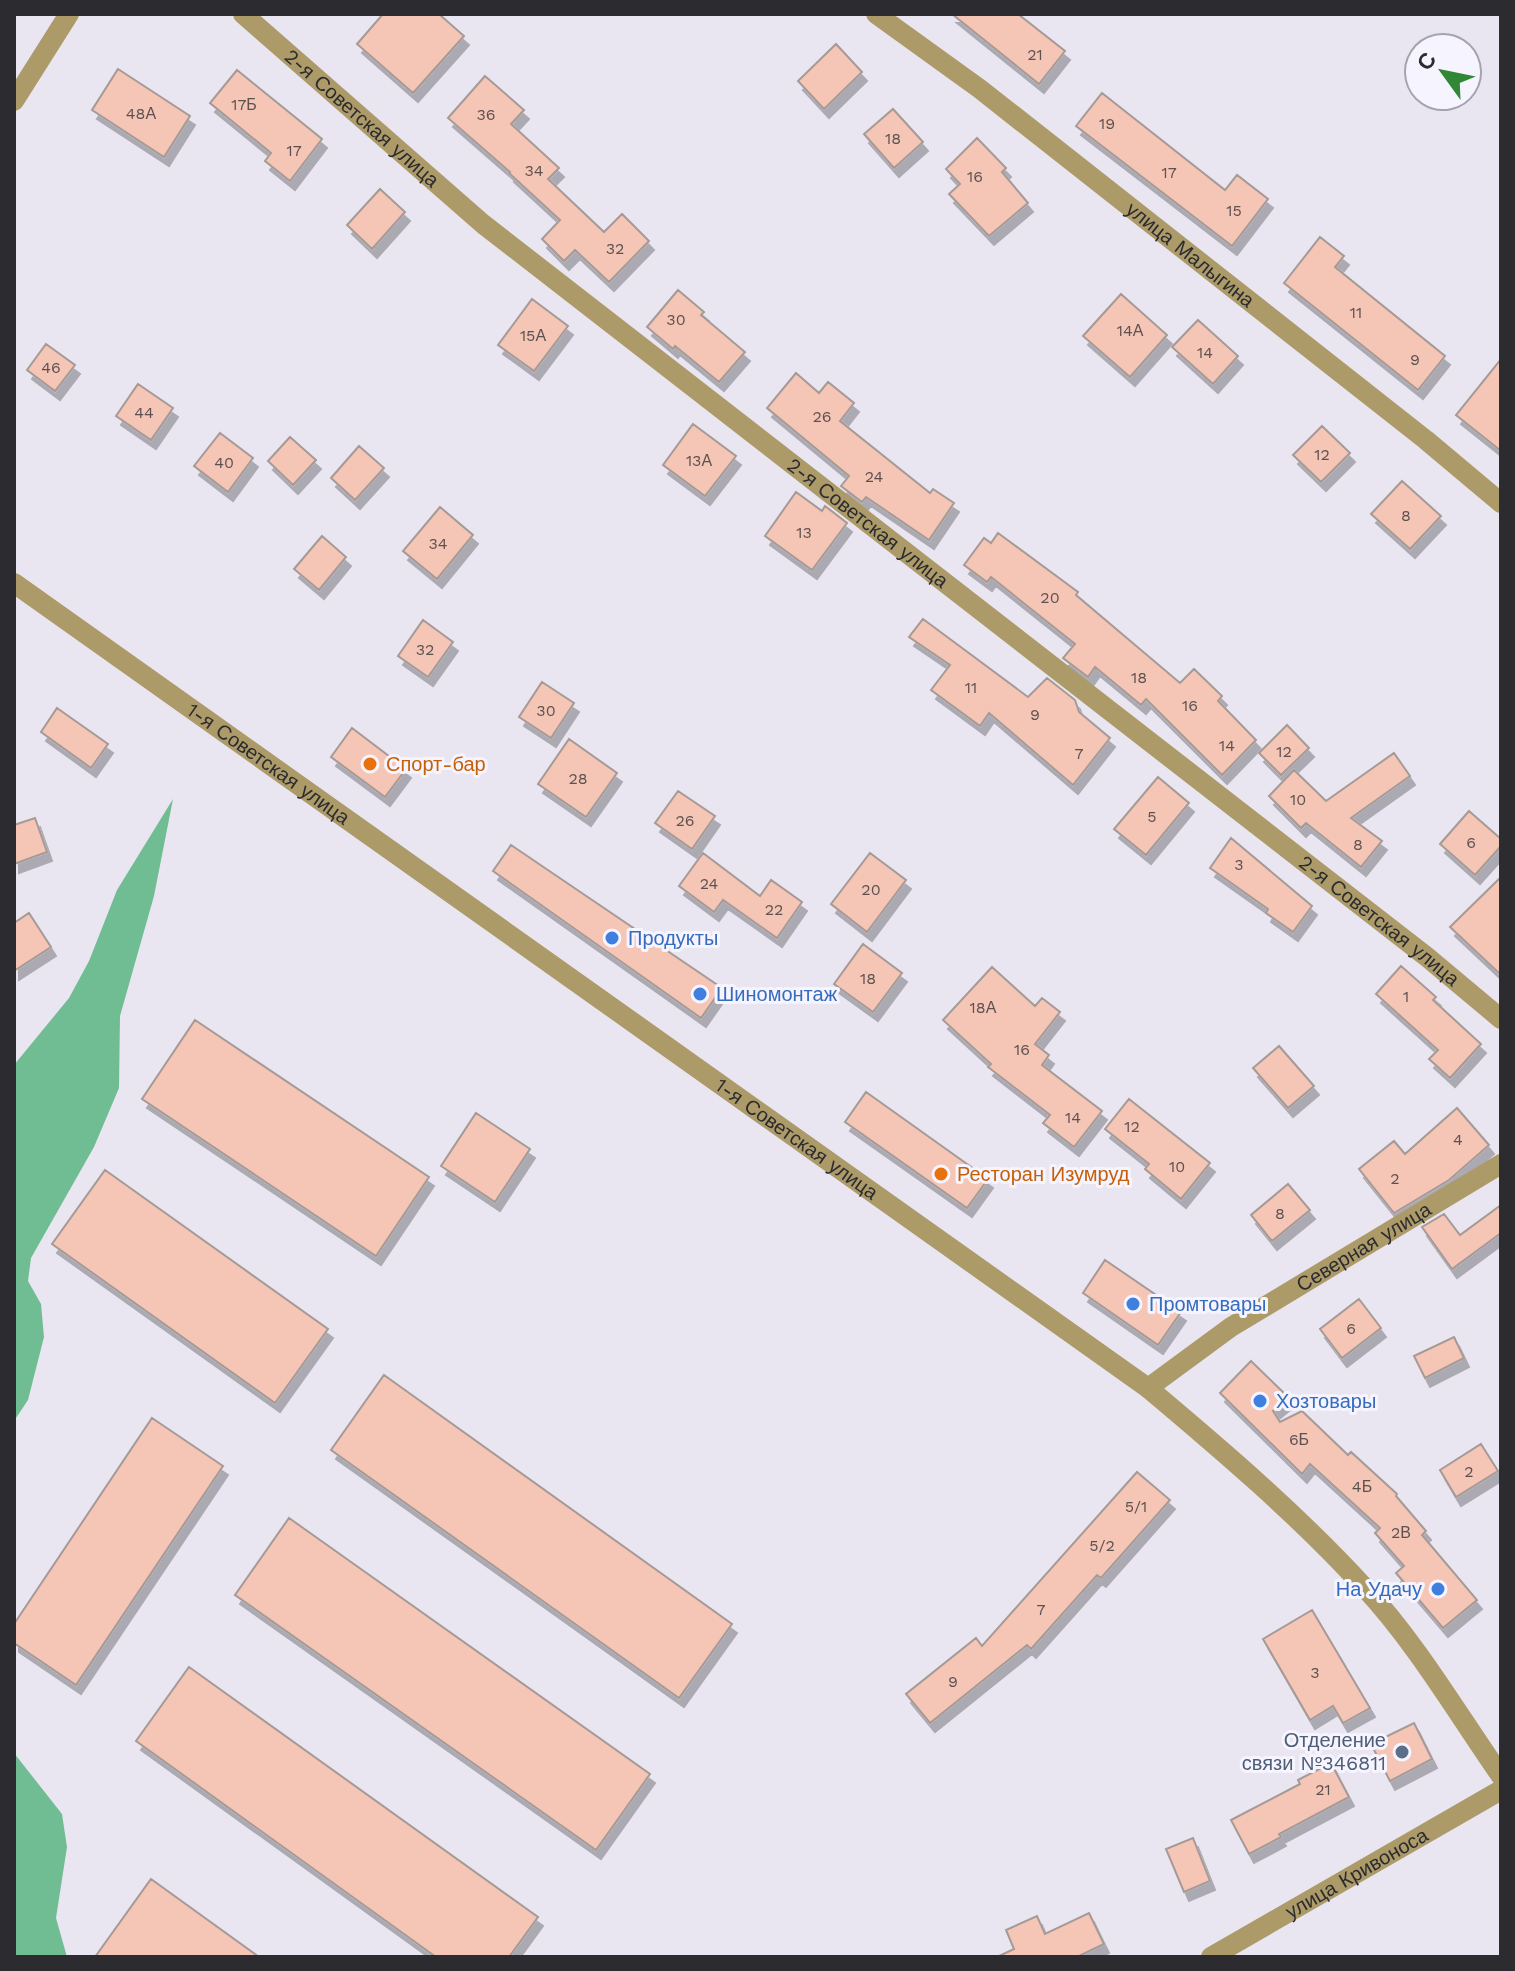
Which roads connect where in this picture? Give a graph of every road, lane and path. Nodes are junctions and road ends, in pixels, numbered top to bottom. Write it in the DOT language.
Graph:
graph roads {
  1 [pos="69,14"];
  2 [pos="243,14"];
  3 [pos="876,14"];
  4 [pos="14,101"];
  5 [pos="1501,503"];
  6 [pos="14,583"];
  7 [pos="1501,1019"];
  8 [pos="1501,1164"];
  9 [pos="1148,1388"];
  10 [pos="1501,1776"];
  11 [pos="1501,1790"];
  12 [pos="1211,1957"];
  1 -- 4 [label="street"];
  2 -- 7 [label="street, 2-я Советская улица"];
  3 -- 5 [label="street, улица Малыгина"];
  6 -- 9 [label="street, 1-я Советская улица"];
  8 -- 9 [label="street, Северная улица"];
  9 -- 10 [label="street, 1-я Советская улица"];
  11 -- 12 [label="street, улица Кривоноса"];
}
